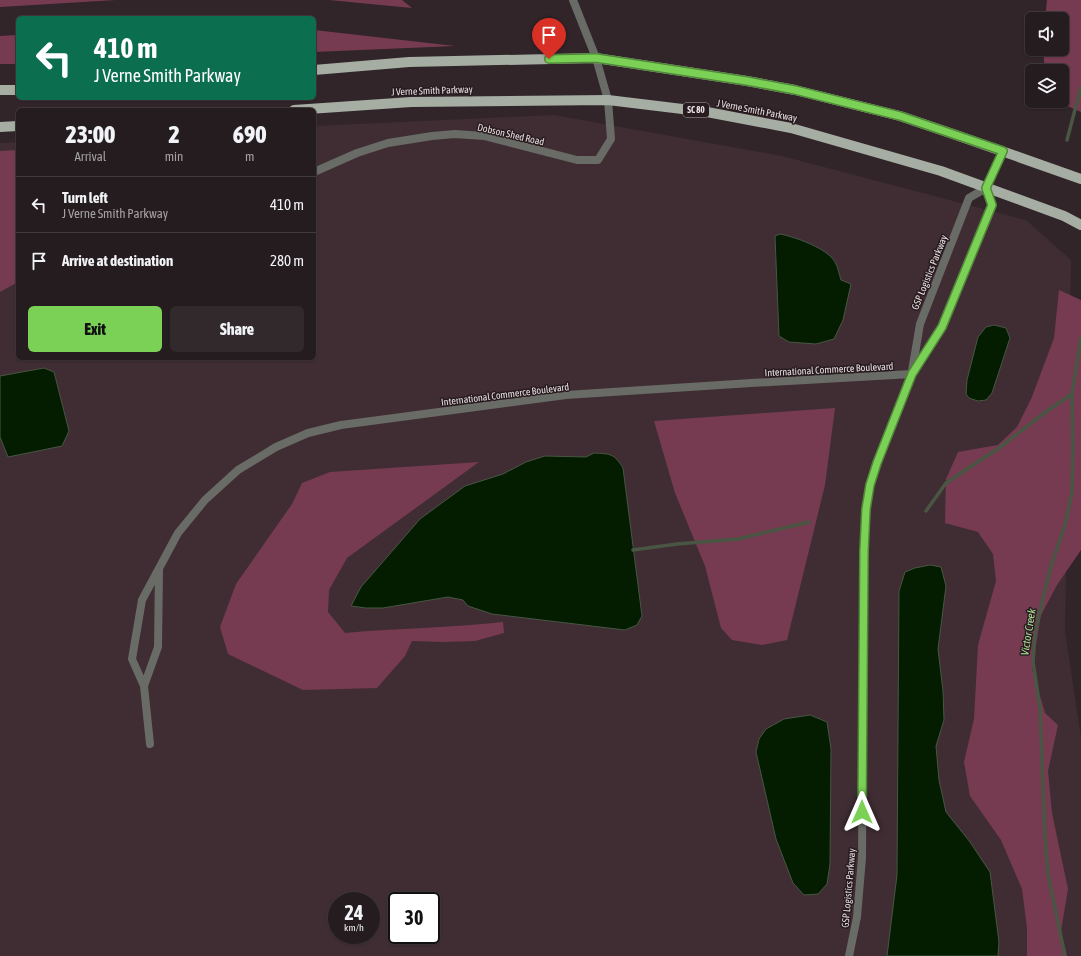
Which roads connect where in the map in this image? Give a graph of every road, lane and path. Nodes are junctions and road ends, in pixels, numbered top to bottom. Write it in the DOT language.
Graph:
graph roads {
  1 [pos="573,0"];
  2 [pos="596,58"];
  3 [pos="316,70"];
  4 [pos="0,90"];
  5 [pos="16,90"];
  6 [pos="608,100"];
  7 [pos="316,108"];
  8 [pos="16,126"];
  9 [pos="0,127"];
  10 [pos="1003,151"];
  11 [pos="316,171"];
  12 [pos="1081,180"];
  13 [pos="986,188"];
  14 [pos="1081,225"];
  15 [pos="912,374"];
  16 [pos="159,567"];
  17 [pos="144,686"];
  18 [pos="150,744"];
  19 [pos="849,956"];
  1 -- 2 [label="street"];
  2 -- 3 [label="main road"];
  2 -- 6 [label="street"];
  2 -- 10 [label="main road"];
  4 -- 5 [label="main road"];
  6 -- 7 [label="main road, J Verne Smith Parkway / SC 80"];
  6 -- 11 [label="street, Dobson Shed Road"];
  6 -- 13 [label="main road, J Verne Smith Parkway / SC 80"];
  8 -- 9 [label="main road"];
  10 -- 12 [label="main road"];
  10 -- 13 [label="street"];
  13 -- 14 [label="main road, J Verne Smith Parkway / SC 80"];
  13 -- 15 [label="street, GSP Logistics Parkway"];
  13 -- 15 [label="street, GSP Logistics Parkway"];
  15 -- 16 [label="street, International Commerce Boulevard"];
  15 -- 19 [label="street, GSP Logistics Parkway"];
  16 -- 17 [label="street, International Commerce Boulevard"];
  16 -- 17 [label="street, International Commerce Boulevard"];
  17 -- 18 [label="street, International Commerce Boulevard"];
}
